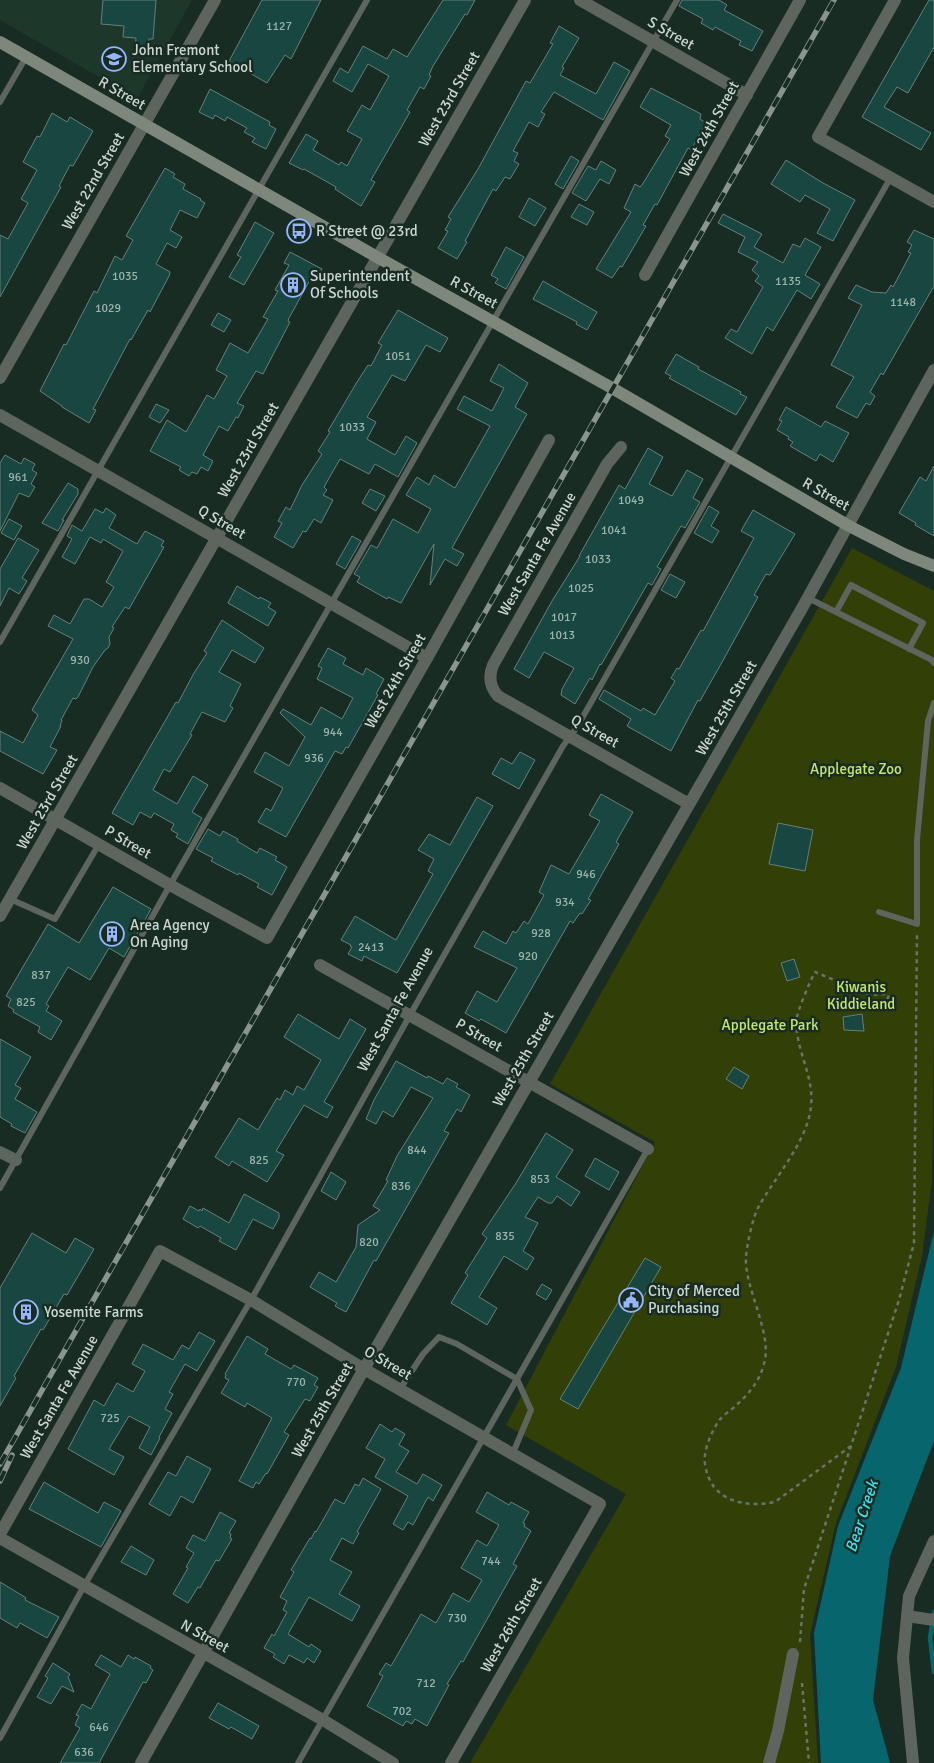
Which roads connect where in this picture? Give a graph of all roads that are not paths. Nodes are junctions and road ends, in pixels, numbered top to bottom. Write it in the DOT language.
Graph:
graph roads {
  1 [pos="215,0"];
  2 [pos="367,0"];
  3 [pos="525,0"];
  4 [pos="580,0"];
  5 [pos="676,0"];
  6 [pos="800,0"];
  7 [pos="895,0"];
  8 [pos="0,42"];
  9 [pos="653,42"];
  10 [pos="26,57"];
  11 [pos="747,95"];
  12 [pos="0,102"];
  13 [pos="144,124"];
  14 [pos="891,177"];
  15 [pos="259,189"];
  16 [pos="934,202"];
  17 [pos="377,257"];
  18 [pos="645,275"];
  19 [pos="493,322"];
  20 [pos="934,370"];
  21 [pos="0,378"];
  22 [pos="0,415"];
  23 [pos="549,440"];
  24 [pos="621,447"];
  25 [pos="731,457"];
  26 [pos="98,470"];
  27 [pos="849,526"];
  28 [pos="217,538"];
  29 [pos="934,566"];
  30 [pos="808,598"];
  31 [pos="332,604"];
  32 [pos="836,612"];
  33 [pos="0,642"];
  34 [pos="909,649"];
  35 [pos="427,658"];
  36 [pos="934,664"];
  37 [pos="490,682"];
  38 [pos="934,703"];
  39 [pos="570,736"];
  40 [pos="0,788"];
  41 [pos="690,804"];
  42 [pos="56,819"];
  43 [pos="99,844"];
  44 [pos="170,885"];
  45 [pos="10,899"];
  46 [pos="879,912"];
  47 [pos="0,916"];
  48 [pos="267,938"];
  49 [pos="320,965"];
  50 [pos="410,1015"];
  51 [pos="528,1082"];
  52 [pos="648,1149"];
  53 [pos="0,1152"];
  54 [pos="16,1160"];
  55 [pos="0,1188"];
  56 [pos="160,1251"];
  57 [pos="251,1300"];
  58 [pos="364,1369"];
  59 [pos="517,1379"];
  60 [pos="400,1389"];
  61 [pos="484,1436"];
  62 [pos="513,1453"];
  63 [pos="600,1504"];
  64 [pos="0,1534"];
  65 [pos="0,1538"];
  66 [pos="934,1541"];
  67 [pos="84,1586"];
  68 [pos="907,1616"];
  69 [pos="931,1619"];
  70 [pos="796,1650"];
  71 [pos="202,1654"];
  72 [pos="323,1720"];
  73 [pos="0,1738"];
  74 [pos="141,1763"];
  75 [pos="298,1763"];
  76 [pos="393,1763"];
  77 [pos="450,1763"];
  78 [pos="769,1763"];
  79 [pos="913,1763"];
  1 -- 13 [label="street, West 22nd Street"];
  2 -- 15 [label="lane"];
  3 -- 17 [label="street, West 23rd Street"];
  4 -- 9 [label="street, S Street"];
  5 -- 9 [label="lane"];
  6 -- 11 [label="street, West 24th Street"];
  7 -- 14 [label="street"];
  8 -- 10 [label="street, R Street"];
  9 -- 11 [label="street, S Street"];
  9 -- 19 [label="lane"];
  10 -- 12 [label="lane"];
  10 -- 13 [label="street, R Street"];
  11 -- 18 [label="street, West 24th Street"];
  13 -- 15 [label="street, R Street"];
  13 -- 21 [label="street, West 22nd Street"];
  14 -- 16 [label="street"];
  14 -- 25 [label="lane, West Santa Fe Avenue"];
  15 -- 17 [label="street, R Street"];
  15 -- 26 [label="lane"];
  17 -- 19 [label="street, R Street"];
  17 -- 28 [label="street, West 23rd Street"];
  19 -- 25 [label="street, R Street"];
  19 -- 31 [label="lane"];
  20 -- 27 [label="street, West 25th Street"];
  22 -- 26 [label="street, Q Street"];
  23 -- 35 [label="street, West 24th Street"];
  24 -- 37 [label="street, West Santa Fe Avenue"];
  25 -- 27 [label="street, R Street"];
  25 -- 39 [label="lane, West Santa Fe Avenue"];
  26 -- 28 [label="street, Q Street"];
  26 -- 33 [label="lane"];
  27 -- 29 [label="street, R Street"];
  27 -- 30 [label="street, West 25th Street"];
  28 -- 31 [label="street, Q Street"];
  28 -- 42 [label="street, West 23rd Street"];
  30 -- 32 [label="lane"];
  30 -- 41 [label="street, West 25th Street"];
  31 -- 35 [label="street, Q Street"];
  31 -- 44 [label="lane"];
  32 -- 34 [label="lane"];
  32 -- 34 [label="lane"];
  34 -- 36 [label="lane"];
  35 -- 48 [label="street, West 24th Street"];
  37 -- 39 [label="street, Q Street"];
  38 -- 46 [label="lane"];
  39 -- 41 [label="street, Q Street"];
  39 -- 50 [label="lane, West Santa Fe Avenue"];
  40 -- 42 [label="street, P Street"];
  41 -- 51 [label="street, West 25th Street"];
  42 -- 43 [label="street, P Street"];
  42 -- 45 [label="street, West 23rd Street"];
  43 -- 44 [label="street, P Street"];
  43 -- 45 [label="lane"];
  44 -- 48 [label="street, P Street"];
  44 -- 54 [label="lane"];
  45 -- 47 [label="street, West 23rd Street"];
  49 -- 50 [label="street, P Street"];
  50 -- 51 [label="street, P Street"];
  50 -- 57 [label="lane, West Santa Fe Avenue"];
  51 -- 52 [label="street, P Street"];
  51 -- 58 [label="street, West 25th Street"];
  52 -- 59 [label="lane"];
  53 -- 54 [label="street"];
  54 -- 55 [label="lane"];
  56 -- 57 [label="street, O Street"];
  56 -- 64 [label="street, West Santa Fe Avenue"];
  57 -- 58 [label="street, O Street"];
  57 -- 67 [label="lane, West Santa Fe Avenue"];
  58 -- 60 [label="street, O Street"];
  58 -- 71 [label="street, West 25th Street"];
  59 -- 60 [label="lane"];
  59 -- 61 [label="lane"];
  59 -- 62 [label="lane"];
  60 -- 61 [label="street, O Street"];
  61 -- 62 [label="street, O Street"];
  61 -- 72 [label="lane"];
  62 -- 63 [label="street, O Street"];
  63 -- 77 [label="street, West 26th Street"];
  65 -- 67 [label="street, N Street"];
  66 -- 68 [label="street"];
  67 -- 71 [label="street, N Street"];
  67 -- 73 [label="lane, West Santa Fe Avenue"];
  68 -- 69 [label="street"];
  68 -- 79 [label="street"];
  70 -- 78 [label="street"];
  71 -- 72 [label="street, N Street"];
  71 -- 74 [label="street, West 25th Street"];
  72 -- 75 [label="lane"];
  72 -- 76 [label="street, N Street"];
}
